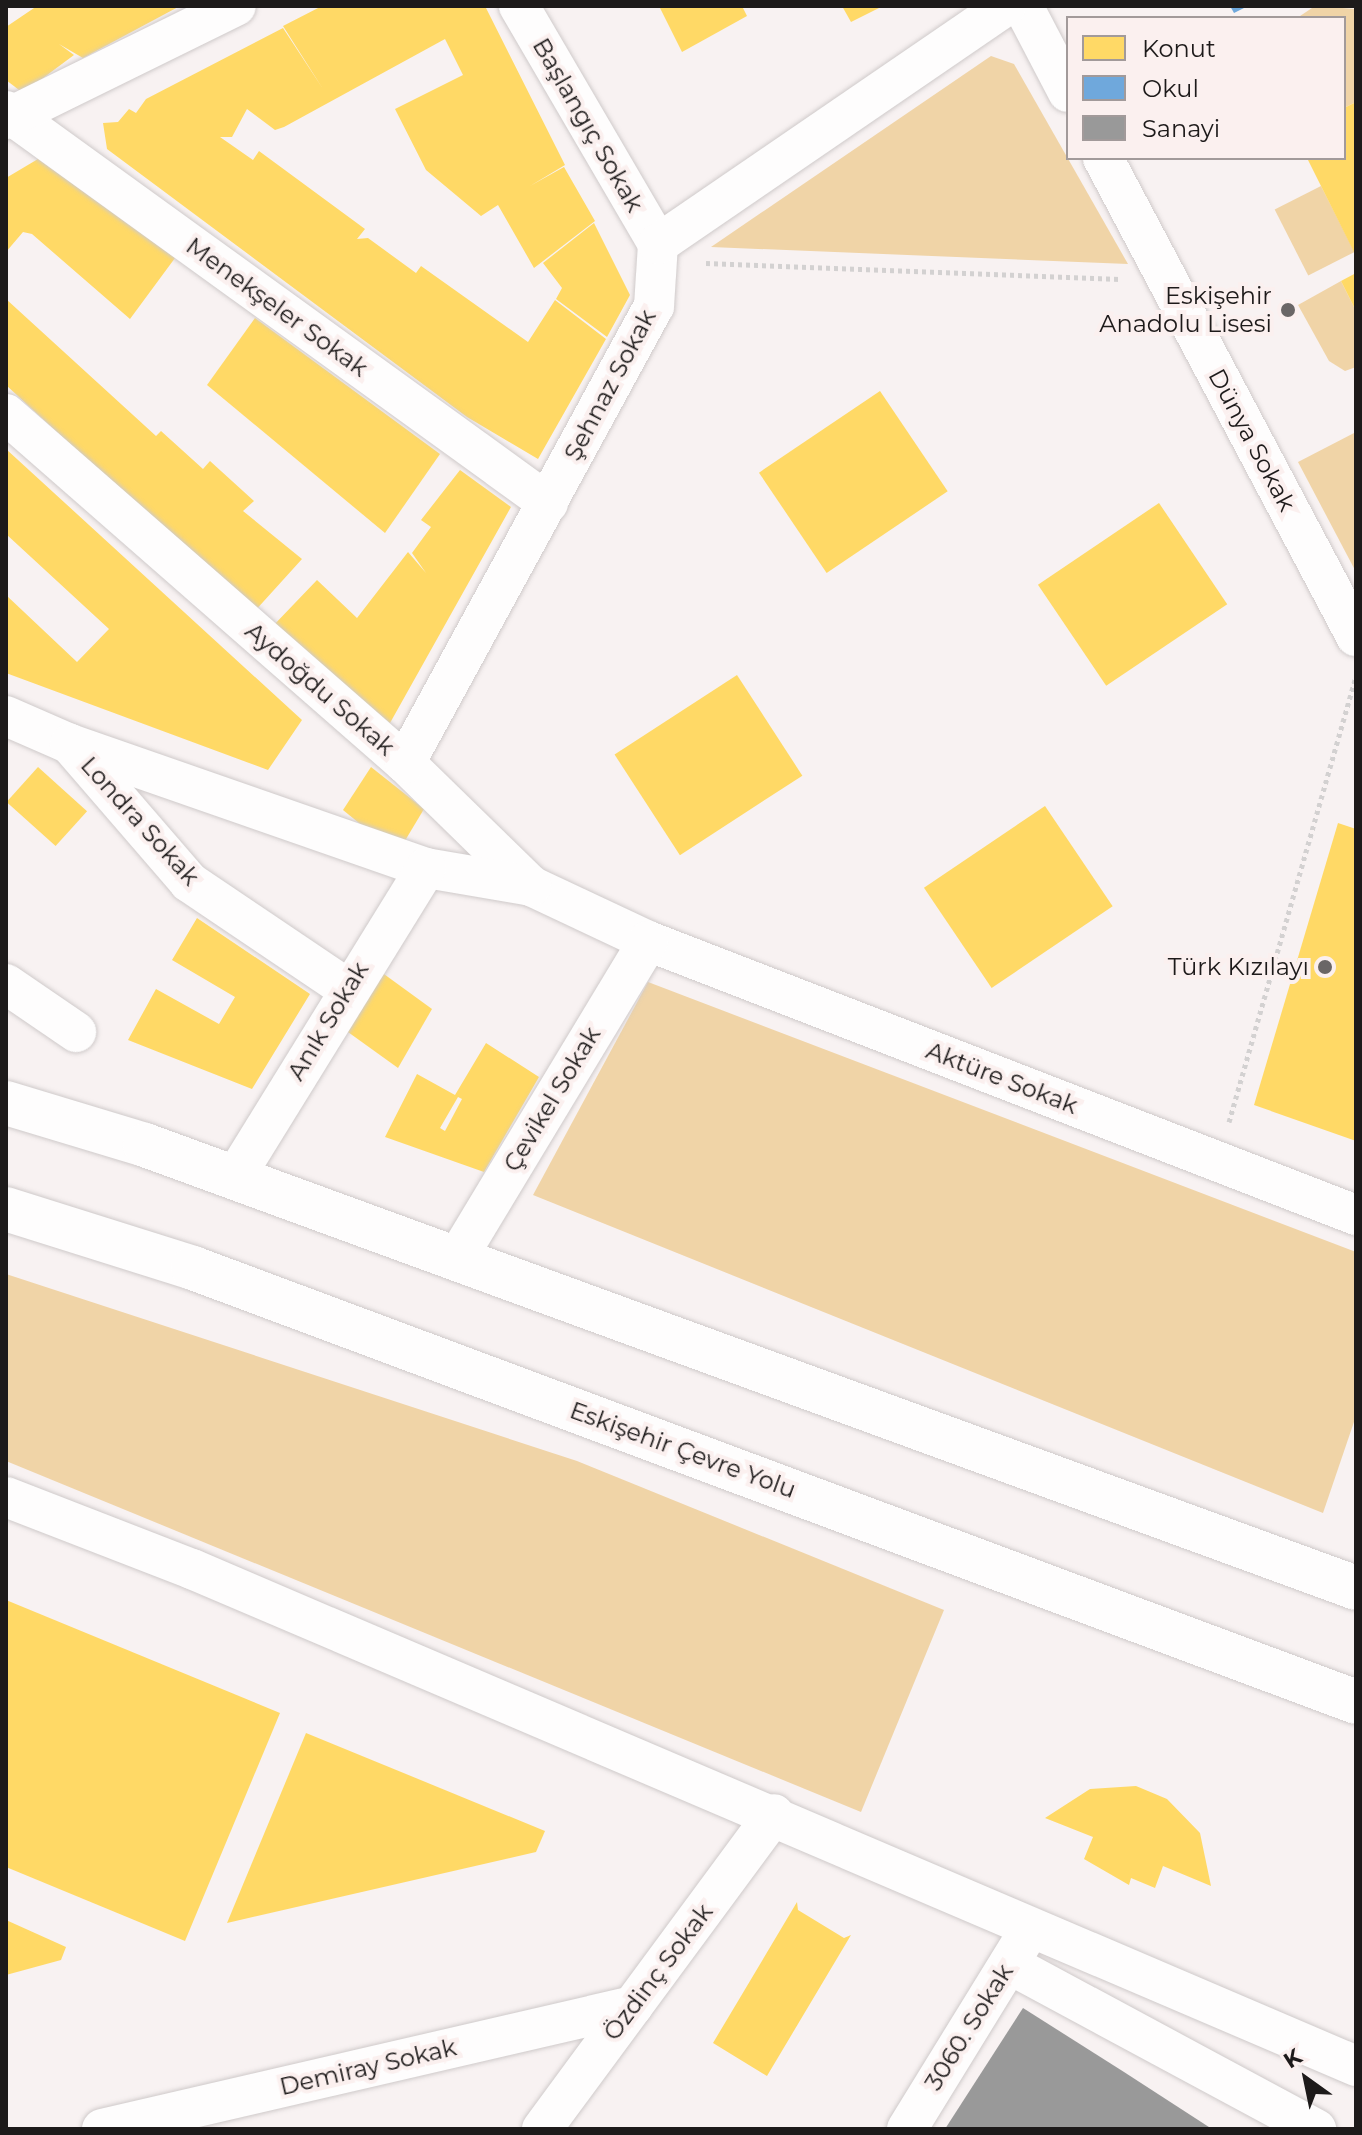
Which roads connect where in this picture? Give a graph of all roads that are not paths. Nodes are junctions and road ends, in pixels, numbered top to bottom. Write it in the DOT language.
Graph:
graph roads {
  1 [pos="236,6"];
  2 [pos="519,6"];
  3 [pos="1006,6"];
  4 [pos="1023,6"];
  5 [pos="1066,88"];
  6 [pos="8,115"];
  7 [pos="1104,160"];
  8 [pos="658,252"];
  9 [pos="6,414"];
  10 [pos="548,503"];
  11 [pos="1356,636"];
  12 [pos="7,716"];
  13 [pos="70,744"];
  14 [pos="405,763"];
  15 [pos="426,868"];
  16 [pos="531,886"];
  17 [pos="648,941"];
  18 [pos="7,983"];
  19 [pos="346,988"];
  20 [pos="76,1032"];
  21 [pos="6,1103"];
  22 [pos="235,1177"];
  23 [pos="6,1209"];
  24 [pos="1356,1215"];
  25 [pos="457,1258"];
  26 [pos="6,1497"];
  27 [pos="1356,1588"];
  28 [pos="1356,1702"];
  29 [pos="774,1814"];
  30 [pos="1032,1926"];
  31 [pos="1009,1964"];
  32 [pos="633,2006"];
  33 [pos="1356,2066"];
  34 [pos="102,2129"];
  35 [pos="542,2129"];
  36 [pos="907,2129"];
  37 [pos="1316,2129"];
  1 -- 6 [label="street"];
  2 -- 8 [label="street, Başlangıç Sokak"];
  3 -- 8 [label="street"];
  4 -- 5 [label="street"];
  6 -- 10 [label="street, Menekşeler Sokak"];
  7 -- 11 [label="street, Dünya Sokak"];
  8 -- 10 [label="street, Şehnaz Sokak"];
  9 -- 14 [label="street, Aydoğdu Sokak"];
  10 -- 14 [label="street, Şehnaz Sokak"];
  12 -- 13 [label="street, Londra Sokak"];
  13 -- 15 [label="street"];
  13 -- 19 [label="street, Londra Sokak"];
  14 -- 16 [label="street, Aydoğdu Sokak"];
  15 -- 16 [label="street"];
  15 -- 19 [label="street, Anık Sokak"];
  16 -- 17 [label="street, Aydoğdu Sokak"];
  17 -- 24 [label="street, Aktüre Sokak"];
  17 -- 25 [label="street, Çevikel Sokak"];
  18 -- 20 [label="street"];
  19 -- 22 [label="street, Anık Sokak"];
  21 -- 22 [label="highway"];
  22 -- 25 [label="highway"];
  23 -- 28 [label="highway, Eskişehir Çevre Yolu"];
  25 -- 27 [label="highway"];
  26 -- 29 [label="street"];
  29 -- 30 [label="street"];
  29 -- 32 [label="street, Özdinç Sokak"];
  30 -- 31 [label="street, 3060. Sokak"];
  30 -- 33 [label="street"];
  31 -- 36 [label="street, 3060. Sokak"];
  31 -- 37 [label="street"];
  32 -- 34 [label="street, Demiray Sokak"];
  32 -- 35 [label="street, Özdinç Sokak"];
}
